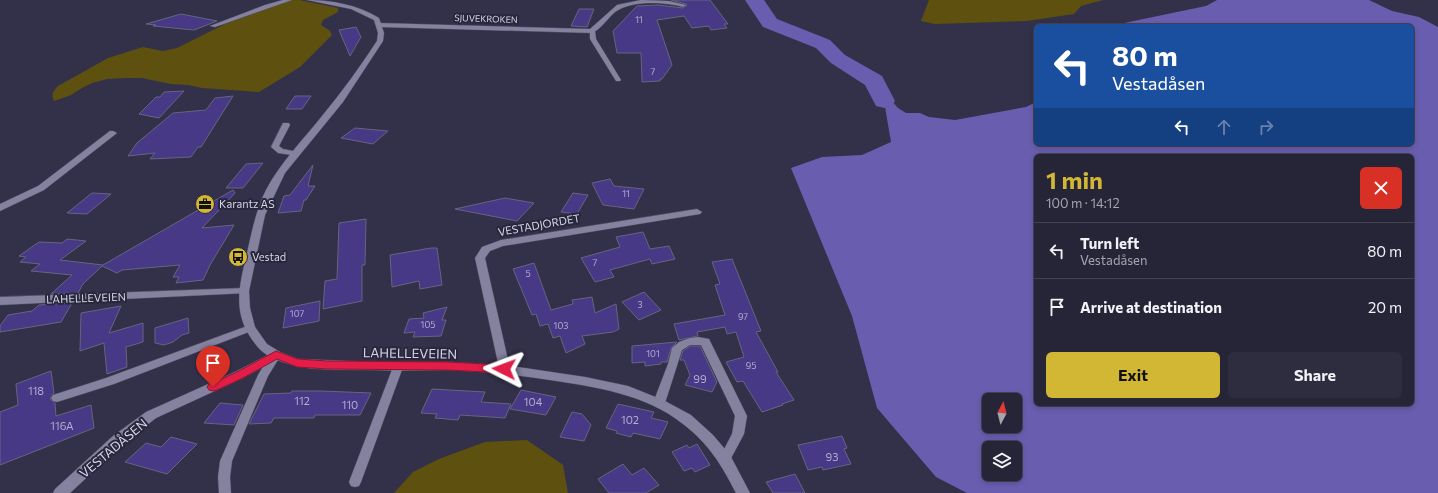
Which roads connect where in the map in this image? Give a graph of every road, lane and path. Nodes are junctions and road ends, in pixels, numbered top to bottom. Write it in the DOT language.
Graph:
graph roads {
  1 [pos="289,0"];
  2 [pos="310,0"];
  3 [pos="683,5"];
  4 [pos="380,25"];
  5 [pos="213,26"];
  6 [pos="592,31"];
  7 [pos="618,80"];
  8 [pos="286,125"];
  9 [pos="113,133"];
  10 [pos="295,154"];
  11 [pos="0,208"];
  12 [pos="697,212"];
  13 [pos="244,291"];
  14 [pos="0,301"];
  15 [pos="250,328"];
  16 [pos="276,355"];
  17 [pos="398,367"];
  18 [pos="504,369"];
  19 [pos="57,398"];
  20 [pos="659,403"];
  21 [pos="726,459"];
  22 [pos="355,482"];
  23 [pos="60,493"];
  24 [pos="225,493"];
  25 [pos="743,493"];
  1 -- 5 [label="lane"];
  2 -- 4 [label="street"];
  3 -- 6 [label="street"];
  4 -- 6 [label="street, SJUVEKROKEN"];
  4 -- 10 [label="street, LAHELLEVEIEN"];
  6 -- 7 [label="lane"];
  8 -- 10 [label="lane"];
  9 -- 11 [label="street"];
  10 -- 13 [label="street, LAHELLEVEIEN"];
  12 -- 18 [label="street, VESTADJORDET"];
  13 -- 14 [label="street, LAHELLEVEIEN"];
  13 -- 15 [label="street, LAHELLEVEIEN"];
  15 -- 16 [label="street, LAHELLEVEIEN"];
  15 -- 19 [label="lane"];
  16 -- 17 [label="street, LAHELLEVEIEN"];
  16 -- 23 [label="street, VESTADÅSEN"];
  16 -- 24 [label="lane"];
  17 -- 18 [label="street, LAHELLEVEIEN"];
  17 -- 22 [label="lane"];
  18 -- 20 [label="street, LAHELLEVEIEN"];
  20 -- 21 [label="street, LAHELLEVEIEN"];
  20 -- 21 [label="lane"];
  21 -- 25 [label="street, LAHELLEVEIEN"];
}
